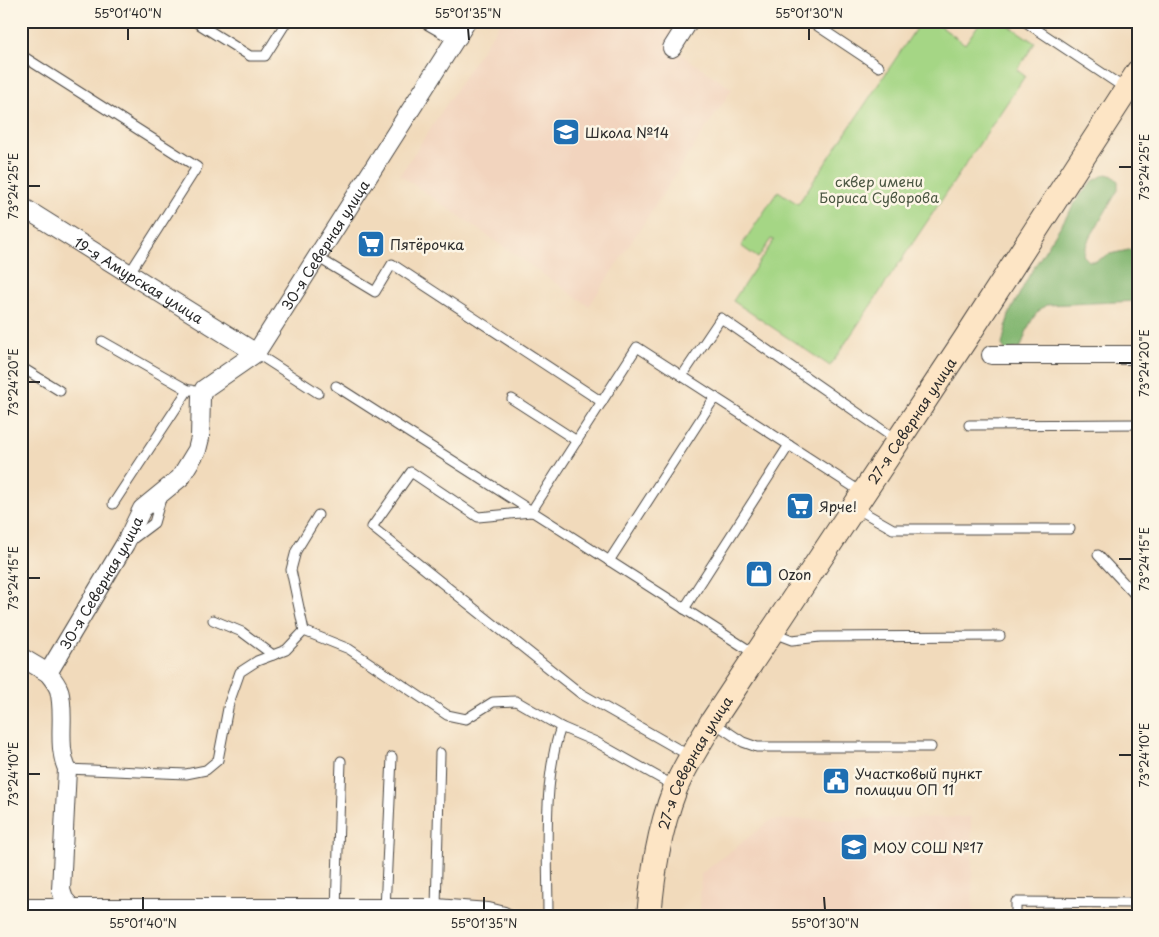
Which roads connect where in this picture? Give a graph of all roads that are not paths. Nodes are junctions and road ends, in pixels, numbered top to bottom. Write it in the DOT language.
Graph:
graph roads {
  1 [pos="194,21"];
  2 [pos="287,21"];
  3 [pos="430,21"];
  4 [pos="467,21"];
  5 [pos="690,21"];
  6 [pos="810,21"];
  7 [pos="1024,21"];
  8 [pos="458,37"];
  9 [pos="672,48"];
  10 [pos="21,54"];
  11 [pos="878,67"];
  12 [pos="1132,80"];
  13 [pos="21,206"];
  14 [pos="317,257"];
  15 [pos="129,274"];
  16 [pos="102,341"];
  17 [pos="256,353"];
  18 [pos="991,356"];
  19 [pos="1138,356"];
  20 [pos="21,367"];
  21 [pos="682,376"];
  22 [pos="336,386"];
  23 [pos="196,390"];
  24 [pos="60,391"];
  25 [pos="318,393"];
  26 [pos="715,397"];
  27 [pos="512,399"];
  28 [pos="602,402"];
  29 [pos="1138,424"];
  30 [pos="969,425"];
  31 [pos="898,441"];
  32 [pos="577,442"];
  33 [pos="790,445"];
  34 [pos="859,500"];
  35 [pos="114,504"];
  36 [pos="532,512"];
  37 [pos="318,516"];
  38 [pos="1070,529"];
  39 [pos="1098,556"];
  40 [pos="609,562"];
  41 [pos="1138,598"];
  42 [pos="684,609"];
  43 [pos="213,620"];
  44 [pos="304,631"];
  45 [pos="771,632"];
  46 [pos="1000,636"];
  47 [pos="273,655"];
  48 [pos="757,655"];
  49 [pos="21,657"];
  50 [pos="48,673"];
  51 [pos="712,722"];
  52 [pos="561,727"];
  53 [pos="931,746"];
  54 [pos="440,753"];
  55 [pos="392,757"];
  56 [pos="692,757"];
  57 [pos="341,761"];
  58 [pos="66,769"];
  59 [pos="676,787"];
  60 [pos="1138,903"];
  61 [pos="21,908"];
  62 [pos="436,908"];
  63 [pos="336,909"];
  64 [pos="384,909"];
  65 [pos="71,912"];
  66 [pos="504,916"];
  67 [pos="548,916"];
  68 [pos="649,916"];
  69 [pos="1016,916"];
  1 -- 2 [label="lane"];
  3 -- 8 [label="street"];
  4 -- 8 [label="street, 30-я Северная улица"];
  5 -- 9 [label="street"];
  6 -- 11 [label="lane"];
  7 -- 12 [label="lane"];
  8 -- 14 [label="street, 30-я Северная улица"];
  10 -- 15 [label="lane"];
  12 -- 31 [label="street, 27-я Северная улица"];
  13 -- 15 [label="street, 19-я Амурская улица"];
  14 -- 17 [label="street, 30-я Северная улица"];
  14 -- 28 [label="lane"];
  15 -- 17 [label="street, 19-я Амурская улица"];
  16 -- 23 [label="lane"];
  17 -- 23 [label="street, 30-я Северная улица"];
  17 -- 25 [label="lane"];
  18 -- 19 [label="street"];
  20 -- 24 [label="lane"];
  21 -- 26 [label="lane"];
  21 -- 28 [label="lane"];
  21 -- 31 [label="lane"];
  22 -- 36 [label="lane"];
  23 -- 35 [label="lane"];
  23 -- 50 [label="street, 30-я Северная улица"];
  26 -- 33 [label="lane"];
  26 -- 40 [label="lane"];
  27 -- 32 [label="lane"];
  28 -- 32 [label="lane"];
  29 -- 30 [label="lane"];
  31 -- 34 [label="street, 27-я Северная улица"];
  32 -- 36 [label="lane"];
  33 -- 34 [label="lane"];
  33 -- 42 [label="lane"];
  34 -- 38 [label="lane"];
  34 -- 45 [label="street, 27-я Северная улица"];
  36 -- 40 [label="lane"];
  36 -- 56 [label="lane"];
  37 -- 44 [label="lane"];
  39 -- 41 [label="lane"];
  40 -- 42 [label="lane"];
  42 -- 48 [label="lane"];
  43 -- 47 [label="lane"];
  44 -- 47 [label="lane"];
  44 -- 52 [label="lane"];
  45 -- 46 [label="lane"];
  45 -- 48 [label="street, 27-я Северная улица"];
  47 -- 58 [label="lane"];
  48 -- 51 [label="street, 27-я Северная улица"];
  49 -- 50 [label="street"];
  50 -- 58 [label="street"];
  51 -- 53 [label="lane"];
  51 -- 56 [label="street, 27-я Северная улица"];
  52 -- 59 [label="lane"];
  52 -- 67 [label="lane"];
  54 -- 62 [label="lane"];
  55 -- 64 [label="lane"];
  56 -- 59 [label="street, 27-я Северная улица"];
  57 -- 63 [label="lane"];
  58 -- 65 [label="street"];
  59 -- 68 [label="street, 27-я Северная улица"];
  60 -- 69 [label="lane"];
  61 -- 65 [label="street"];
  62 -- 64 [label="street"];
  62 -- 66 [label="street"];
  63 -- 64 [label="street"];
  63 -- 65 [label="street"];
}
